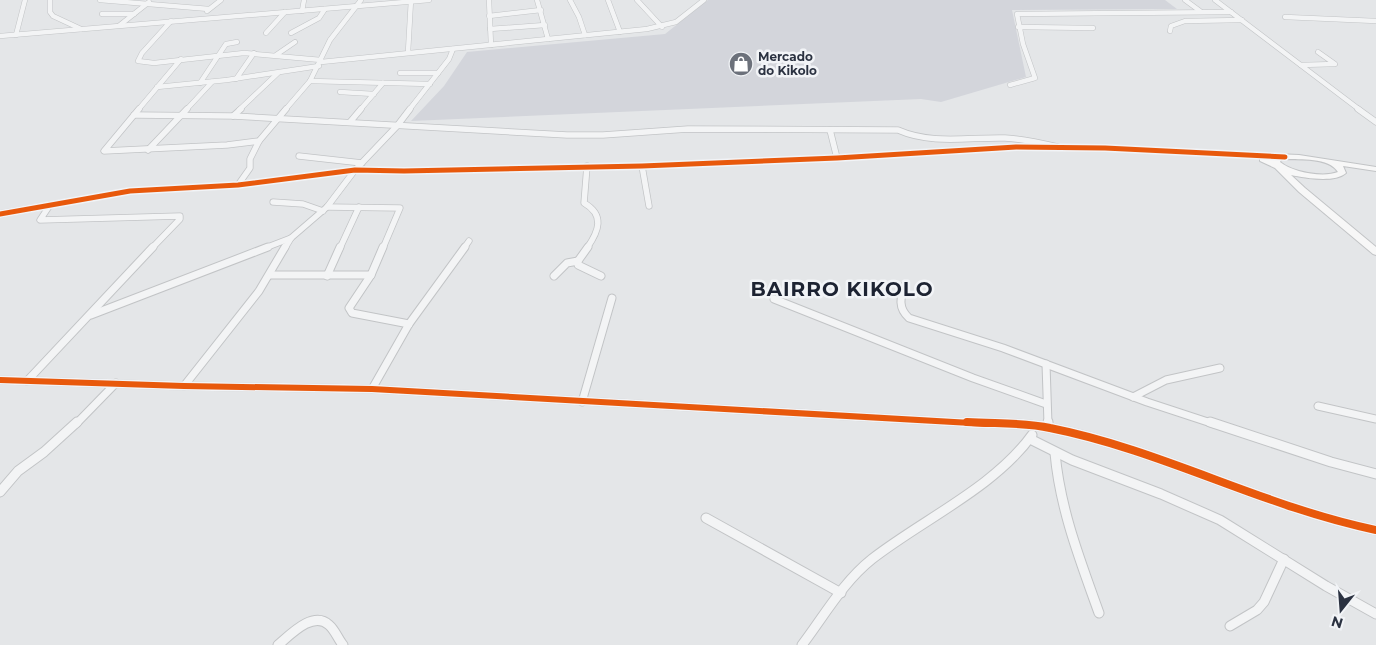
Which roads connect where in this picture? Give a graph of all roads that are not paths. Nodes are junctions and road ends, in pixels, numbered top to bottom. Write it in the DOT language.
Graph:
graph roads {
  1 [pos="24,0"];
  2 [pos="50,0"];
  3 [pos="100,0"];
  4 [pos="221,0"];
  5 [pos="304,0"];
  6 [pos="361,0"];
  7 [pos="429,0"];
  8 [pos="489,0"];
  9 [pos="537,0"];
  10 [pos="570,0"];
  11 [pos="608,0"];
  12 [pos="638,0"];
  13 [pos="704,0"];
  14 [pos="1185,0"];
  15 [pos="1215,0"];
  16 [pos="150,1"];
  17 [pos="411,1"];
  18 [pos="356,7"];
  19 [pos="209,9"];
  20 [pos="325,9"];
  21 [pos="302,10"];
  22 [pos="541,10"];
  23 [pos="285,12"];
  24 [pos="1200,12"];
  25 [pos="1230,12"];
  26 [pos="102,14"];
  27 [pos="134,14"];
  28 [pos="489,16"];
  29 [pos="1284,17"];
  30 [pos="197,19"];
  31 [pos="1242,20"];
  32 [pos="171,21"];
  33 [pos="1376,21"];
  34 [pos="120,25"];
  35 [pos="545,25"];
  36 [pos="662,26"];
  37 [pos="1018,27"];
  38 [pos="1093,28"];
  39 [pos="81,29"];
  40 [pos="490,29"];
  41 [pos="1170,31"];
  42 [pos="620,32"];
  43 [pos="266,33"];
  44 [pos="291,33"];
  45 [pos="16,35"];
  46 [pos="584,35"];
  47 [pos="0,36"];
  48 [pos="548,39"];
  49 [pos="237,42"];
  50 [pos="296,42"];
  51 [pos="491,45"];
  52 [pos="454,49"];
  53 [pos="408,52"];
  54 [pos="1318,52"];
  55 [pos="254,54"];
  56 [pos="219,55"];
  57 [pos="276,55"];
  58 [pos="181,59"];
  59 [pos="320,63"];
  60 [pos="1301,65"];
  61 [pos="278,73"];
  62 [pos="400,73"];
  63 [pos="438,73"];
  64 [pos="236,79"];
  65 [pos="212,82"];
  66 [pos="310,82"];
  67 [pos="382,83"];
  68 [pos="200,84"];
  69 [pos="430,84"];
  70 [pos="1010,85"];
  71 [pos="157,87"];
  72 [pos="340,92"];
  73 [pos="374,94"];
  74 [pos="134,115"];
  75 [pos="180,115"];
  76 [pos="233,116"];
  77 [pos="278,118"];
  78 [pos="350,122"];
  79 [pos="1376,122"];
  80 [pos="397,126"];
  81 [pos="830,130"];
  82 [pos="259,141"];
  83 [pos="1059,147"];
  84 [pos="148,150"];
  85 [pos="299,156"];
  86 [pos="1252,157"];
  87 [pos="1284,157"];
  88 [pos="837,158"];
  89 [pos="1328,162"];
  90 [pos="362,163"];
  91 [pos="587,166"];
  92 [pos="642,166"];
  93 [pos="1278,166"];
  94 [pos="1376,169"];
  95 [pos="355,170"];
  96 [pos="1376,174"];
  97 [pos="1338,175"];
  98 [pos="238,185"];
  99 [pos="1302,190"];
  100 [pos="273,202"];
  101 [pos="50,205"];
  102 [pos="649,206"];
  103 [pos="359,208"];
  104 [pos="325,209"];
  105 [pos="0,214"];
  106 [pos="291,238"];
  107 [pos="469,241"];
  108 [pos="1376,252"];
  109 [pos="578,260"];
  110 [pos="270,275"];
  111 [pos="371,275"];
  112 [pos="328,276"];
  113 [pos="554,276"];
  114 [pos="601,276"];
  115 [pos="905,285"];
  116 [pos="612,298"];
  117 [pos="774,299"];
  118 [pos="89,315"];
  119 [pos="409,324"];
  120 [pos="1046,364"];
  121 [pos="1220,368"];
  122 [pos="0,380"];
  123 [pos="26,381"];
  124 [pos="116,383"];
  125 [pos="184,386"];
  126 [pos="372,389"];
  127 [pos="1133,397"];
  128 [pos="582,402"];
  129 [pos="1046,404"];
  130 [pos="1318,406"];
  131 [pos="1376,419"];
  132 [pos="1048,427"];
  133 [pos="1035,428"];
  134 [pos="1030,439"];
  135 [pos="1055,453"];
  136 [pos="1376,474"];
  137 [pos="0,492"];
  138 [pos="706,518"];
  139 [pos="1376,530"];
  140 [pos="1284,559"];
  141 [pos="841,593"];
  142 [pos="1099,613"];
  143 [pos="1376,614"];
  144 [pos="1230,626"];
  145 [pos="278,645"];
  146 [pos="343,645"];
  147 [pos="802,645"];
  1 -- 45 [label="street"];
  2 -- 39 [label="street"];
  3 -- 16 [label="street"];
  4 -- 19 [label="street"];
  5 -- 21 [label="street"];
  6 -- 18 [label="street"];
  7 -- 17 [label="street"];
  8 -- 28 [label="street"];
  9 -- 22 [label="street"];
  10 -- 46 [label="street"];
  11 -- 42 [label="street"];
  12 -- 36 [label="street"];
  13 -- 36 [label="street"];
  14 -- 24 [label="street"];
  15 -- 25 [label="street"];
  16 -- 19 [label="street"];
  16 -- 27 [label="street"];
  17 -- 18 [label="street"];
  17 -- 53 [label="street"];
  18 -- 20 [label="street"];
  18 -- 59 [label="street"];
  19 -- 30 [label="street"];
  20 -- 21 [label="street"];
  20 -- 44 [label="street"];
  21 -- 23 [label="street"];
  22 -- 28 [label="street"];
  22 -- 35 [label="street"];
  23 -- 30 [label="street"];
  23 -- 43 [label="street"];
  24 -- 25 [label="street"];
  24 -- 37 [label="street"];
  25 -- 31 [label="street"];
  26 -- 27 [label="street"];
  27 -- 34 [label="street"];
  28 -- 40 [label="street"];
  29 -- 33 [label="street"];
  30 -- 32 [label="street"];
  31 -- 41 [label="street"];
  31 -- 60 [label="street"];
  32 -- 34 [label="street"];
  32 -- 58 [label="street"];
  34 -- 39 [label="street"];
  35 -- 40 [label="street"];
  35 -- 48 [label="street"];
  36 -- 42 [label="street"];
  37 -- 38 [label="street"];
  37 -- 70 [label="street"];
  39 -- 45 [label="street"];
  40 -- 51 [label="street"];
  42 -- 46 [label="street"];
  45 -- 47 [label="street"];
  46 -- 48 [label="street"];
  48 -- 51 [label="street"];
  49 -- 56 [label="street"];
  50 -- 57 [label="street"];
  51 -- 52 [label="street"];
  52 -- 53 [label="street"];
  52 -- 63 [label="street"];
  53 -- 59 [label="street"];
  54 -- 60 [label="street"];
  55 -- 56 [label="street"];
  55 -- 57 [label="street"];
  55 -- 64 [label="street"];
  56 -- 58 [label="street"];
  56 -- 68 [label="street"];
  57 -- 59 [label="street"];
  58 -- 71 [label="street"];
  59 -- 61 [label="street"];
  59 -- 66 [label="street"];
  60 -- 79 [label="street"];
  61 -- 64 [label="street"];
  61 -- 76 [label="street"];
  62 -- 63 [label="street"];
  63 -- 69 [label="street"];
  64 -- 65 [label="street"];
  65 -- 68 [label="street"];
  65 -- 75 [label="street"];
  66 -- 67 [label="street"];
  66 -- 77 [label="street"];
  67 -- 69 [label="street"];
  67 -- 73 [label="street"];
  68 -- 71 [label="street"];
  69 -- 80 [label="street"];
  71 -- 74 [label="street"];
  72 -- 73 [label="street"];
  73 -- 78 [label="street"];
  74 -- 75 [label="street"];
  74 -- 84 [label="street"];
  75 -- 76 [label="street"];
  75 -- 84 [label="street"];
  76 -- 77 [label="street"];
  77 -- 78 [label="street"];
  77 -- 82 [label="street"];
  78 -- 80 [label="street"];
  80 -- 81 [label="street"];
  80 -- 90 [label="street"];
  81 -- 83 [label="street"];
  81 -- 88 [label="street"];
  82 -- 84 [label="street"];
  82 -- 98 [label="street"];
  83 -- 86 [label="street"];
  83 -- 88 [label="street"];
  85 -- 90 [label="street"];
  86 -- 87 [label="street"];
  86 -- 93 [label="street"];
  87 -- 89 [label="street"];
  87 -- 93 [label="street"];
  88 -- 92 [label="street"];
  89 -- 94 [label="street"];
  89 -- 97 [label="street"];
  90 -- 95 [label="street"];
  91 -- 92 [label="street"];
  91 -- 95 [label="street"];
  91 -- 109 [label="street"];
  92 -- 102 [label="street"];
  93 -- 97 [label="street"];
  93 -- 99 [label="street"];
  95 -- 98 [label="street"];
  95 -- 104 [label="street"];
  96 -- 97 [label="street"];
  97 -- 99 [label="street"];
  98 -- 101 [label="street"];
  99 -- 108 [label="street"];
  100 -- 104 [label="street"];
  101 -- 105 [label="street"];
  101 -- 118 [label="street"];
  103 -- 104 [label="street"];
  103 -- 111 [label="street"];
  103 -- 112 [label="street"];
  104 -- 106 [label="street"];
  106 -- 110 [label="street"];
  106 -- 118 [label="street"];
  107 -- 119 [label="street"];
  109 -- 113 [label="street"];
  109 -- 114 [label="street"];
  110 -- 112 [label="street"];
  110 -- 125 [label="street"];
  111 -- 112 [label="street"];
  111 -- 119 [label="street"];
  115 -- 120 [label="street"];
  116 -- 128 [label="street"];
  117 -- 129 [label="street"];
  118 -- 123 [label="street"];
  119 -- 126 [label="street"];
  120 -- 127 [label="street"];
  120 -- 129 [label="street"];
  121 -- 127 [label="street"];
  122 -- 123 [label="street"];
  123 -- 124 [label="street"];
  124 -- 125 [label="street"];
  124 -- 137 [label="street"];
  125 -- 126 [label="street"];
  126 -- 128 [label="street"];
  127 -- 136 [label="street"];
  128 -- 133 [label="street"];
  129 -- 132 [label="street"];
  130 -- 131 [label="street"];
  132 -- 133 [label="street"];
  132 -- 139 [label="street"];
  133 -- 134 [label="street"];
  134 -- 135 [label="street"];
  134 -- 141 [label="street"];
  135 -- 140 [label="street"];
  135 -- 142 [label="street"];
  138 -- 141 [label="street"];
  140 -- 143 [label="street"];
  140 -- 144 [label="street"];
  141 -- 147 [label="street"];
  145 -- 146 [label="street"];
}
